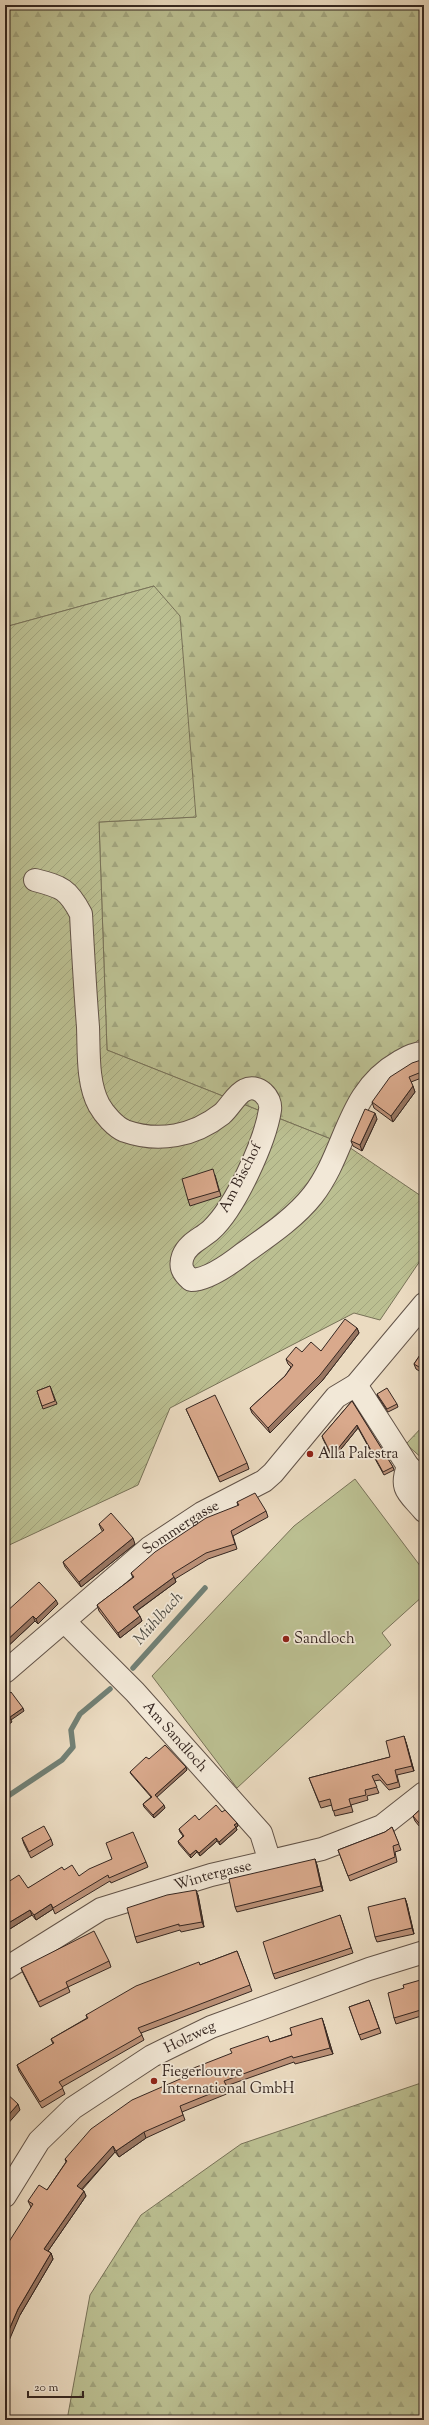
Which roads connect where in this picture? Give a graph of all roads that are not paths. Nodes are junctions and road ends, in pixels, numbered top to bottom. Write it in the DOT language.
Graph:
graph roads {
  1 [pos="35,880"];
  2 [pos="424,1053"];
  3 [pos="424,1304"];
  4 [pos="356,1385"];
  5 [pos="408,1466"];
  6 [pos="424,1481"];
  7 [pos="424,1511"];
  8 [pos="65,1622"];
  9 [pos="5,1671"];
  10 [pos="424,1793"];
  11 [pos="270,1862"];
  12 [pos="424,1952"];
  13 [pos="5,1969"];
  14 [pos="5,2196"];
  1 -- 2 [label="street, Am Bischof"];
  3 -- 4 [label="street"];
  4 -- 5 [label="street"];
  4 -- 8 [label="street, Sommergasse"];
  5 -- 6 [label="street"];
  5 -- 7 [label="street"];
  8 -- 9 [label="street, Sommergasse"];
  8 -- 11 [label="street, Am Sandloch"];
  10 -- 11 [label="street, Wintergasse"];
  11 -- 13 [label="street, Wintergasse"];
  12 -- 14 [label="street, Holzweg"];
}
